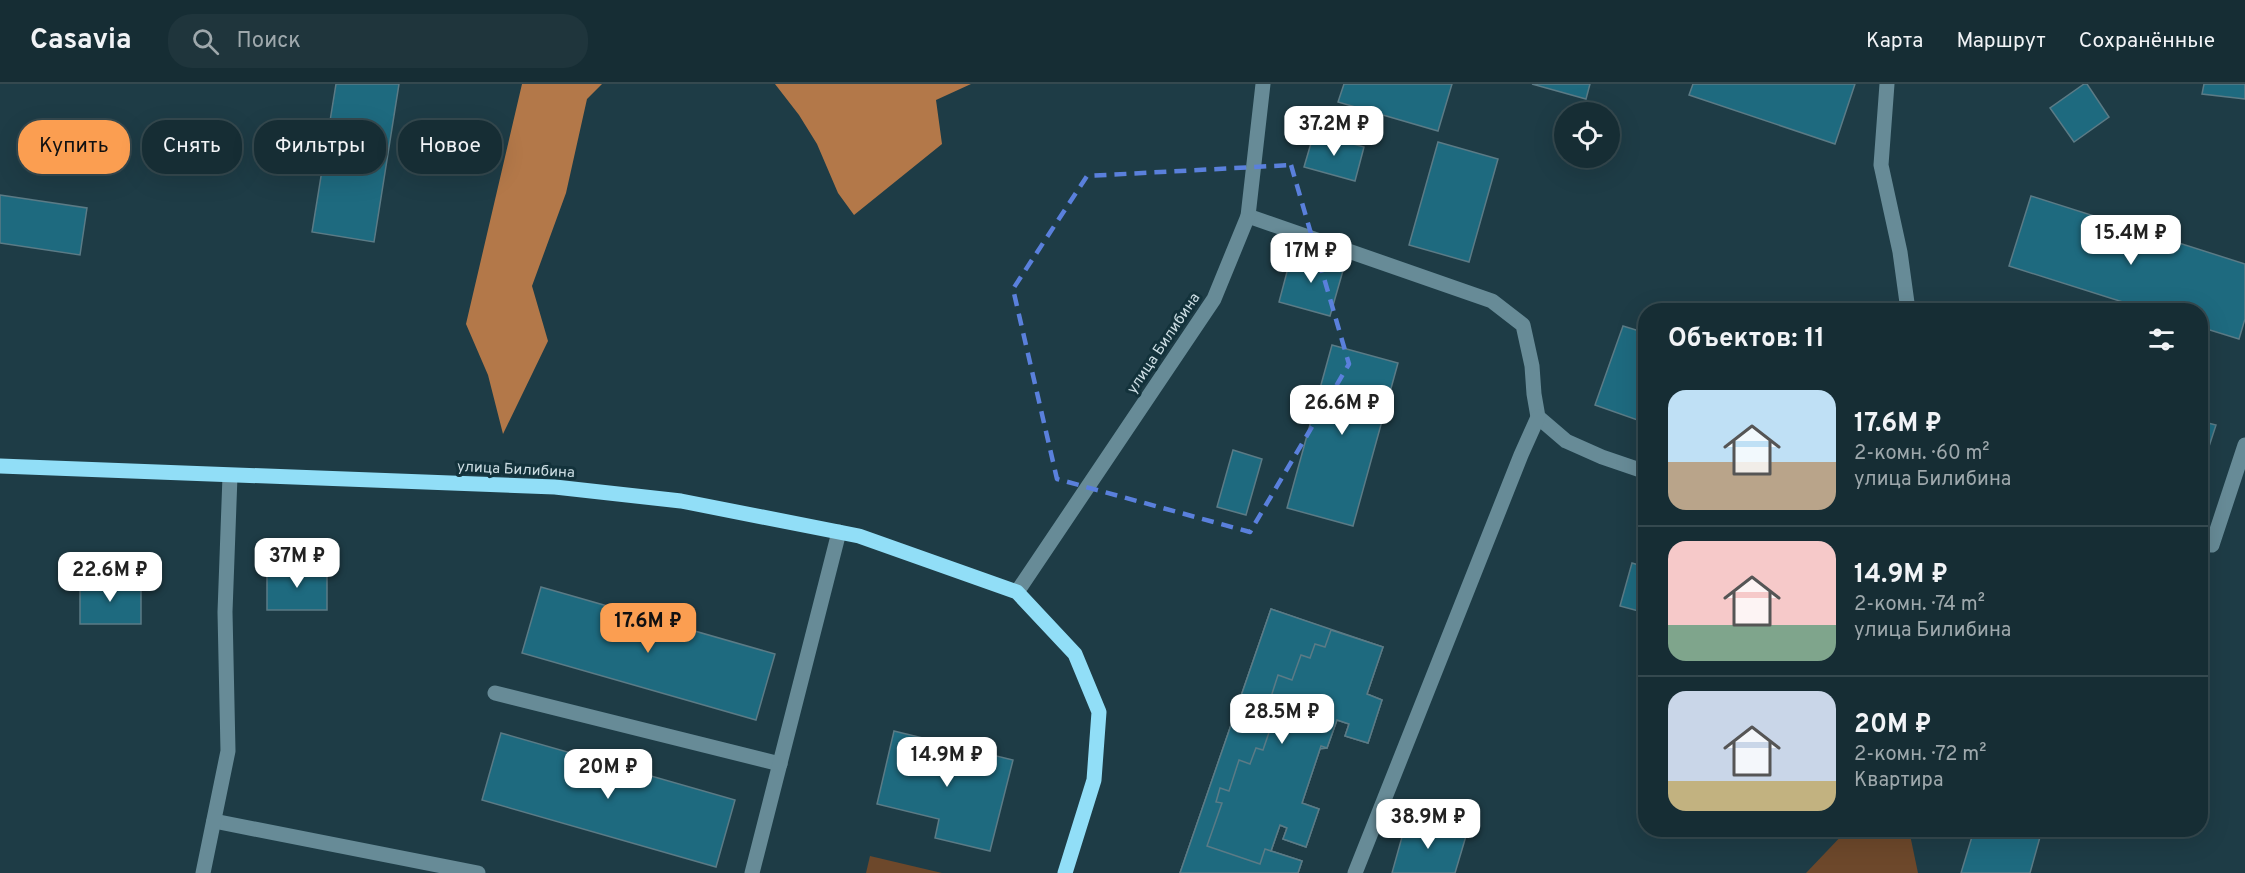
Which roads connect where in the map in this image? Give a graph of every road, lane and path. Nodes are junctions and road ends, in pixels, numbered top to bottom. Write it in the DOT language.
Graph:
graph roads {
  1 [pos="1263,84"];
  2 [pos="1887,84"];
  3 [pos="1248,216"];
  4 [pos="1907,303"];
  5 [pos="1538,417"];
  6 [pos="2245,445"];
  7 [pos="0,466"];
  8 [pos="1638,469"];
  9 [pos="230,476"];
  10 [pos="839,532"];
  11 [pos="2208,543"];
  12 [pos="1017,592"];
  13 [pos="495,693"];
  14 [pos="780,764"];
  15 [pos="214,821"];
  16 [pos="203,873"];
  17 [pos="478,873"];
  18 [pos="752,873"];
  19 [pos="1065,873"];
  20 [pos="1354,873"];
  1 -- 3 [label="street, улица Билибина"];
  2 -- 4 [label="street"];
  3 -- 5 [label="street"];
  3 -- 12 [label="street, улица Билибина"];
  5 -- 8 [label="street"];
  5 -- 20 [label="street"];
  6 -- 11 [label="street"];
  7 -- 9 [label="main road, улица Билибина"];
  9 -- 10 [label="main road, улица Билибина"];
  9 -- 15 [label="street"];
  10 -- 12 [label="main road, улица Билибина"];
  10 -- 14 [label="street"];
  12 -- 19 [label="main road, улица Билибина"];
  13 -- 14 [label="street"];
  14 -- 18 [label="street"];
  15 -- 16 [label="street"];
  15 -- 17 [label="street"];
}
